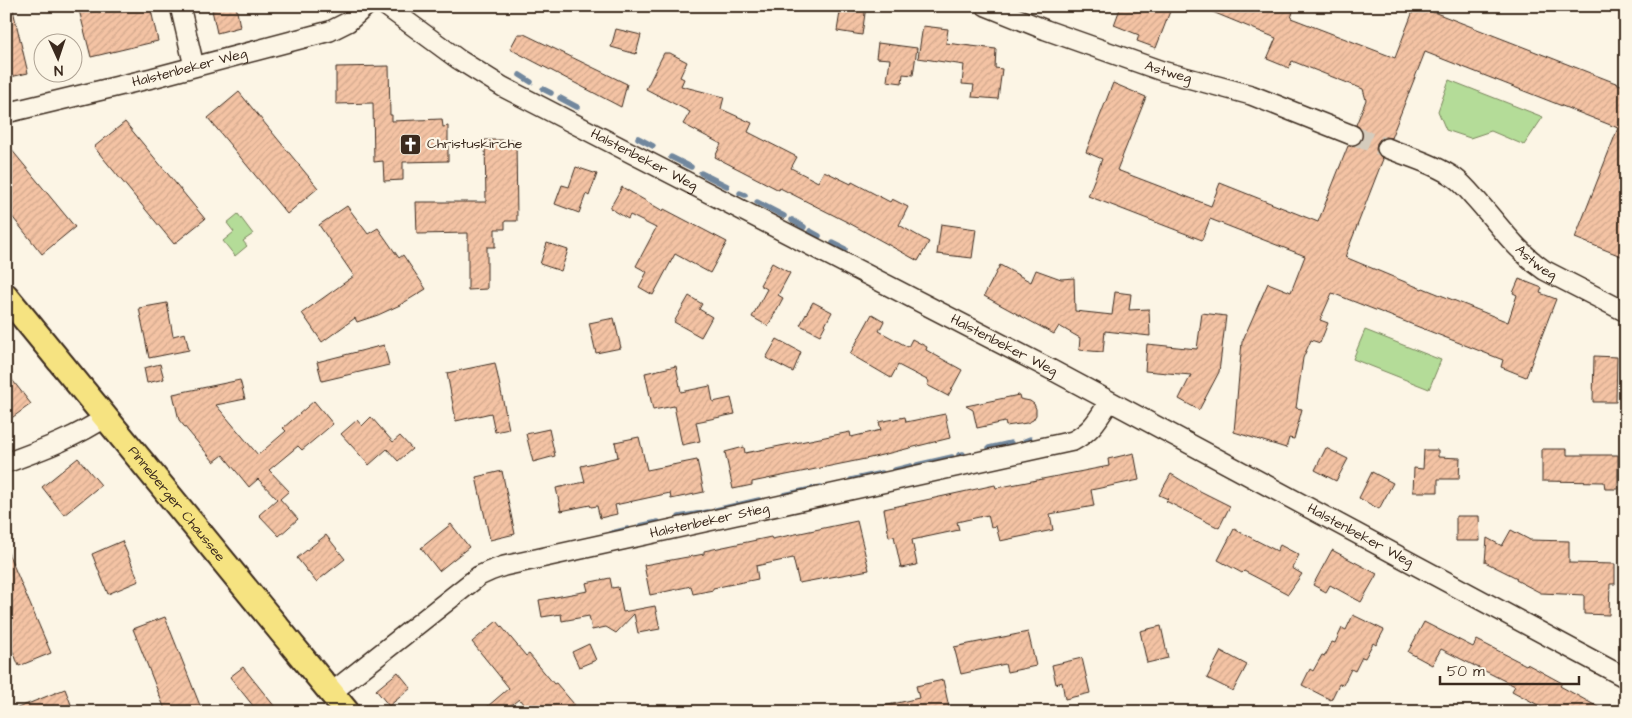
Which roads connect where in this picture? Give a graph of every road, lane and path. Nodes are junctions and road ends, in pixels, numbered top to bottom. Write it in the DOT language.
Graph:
graph roads {
  1 [pos="180,6"];
  2 [pos="366,6"];
  3 [pos="386,6"];
  4 [pos="986,6"];
  5 [pos="194,66"];
  6 [pos="6,113"];
  7 [pos="1352,135"];
  8 [pos="1387,148"];
  9 [pos="6,296"];
  10 [pos="1626,312"];
  11 [pos="1109,402"];
  12 [pos="106,417"];
  13 [pos="6,463"];
  14 [pos="1626,678"];
  15 [pos="332,693"];
  16 [pos="347,712"];
  1 -- 5 [label="street"];
  2 -- 5 [label="street, Halstenbeker Weg"];
  3 -- 11 [label="street, Halstenbeker Weg"];
  4 -- 7 [label="street, Astweg"];
  5 -- 6 [label="street, Halstenbeker Weg"];
  8 -- 10 [label="street, Astweg"];
  9 -- 12 [label="main road, Pinneberger Chaussee"];
  11 -- 14 [label="street, Halstenbeker Weg"];
  11 -- 15 [label="street, Halstenbeker Stieg"];
  12 -- 13 [label="street"];
  12 -- 15 [label="main road, Pinneberger Chaussee"];
  15 -- 16 [label="main road, Pinneberger Chaussee"];
}
